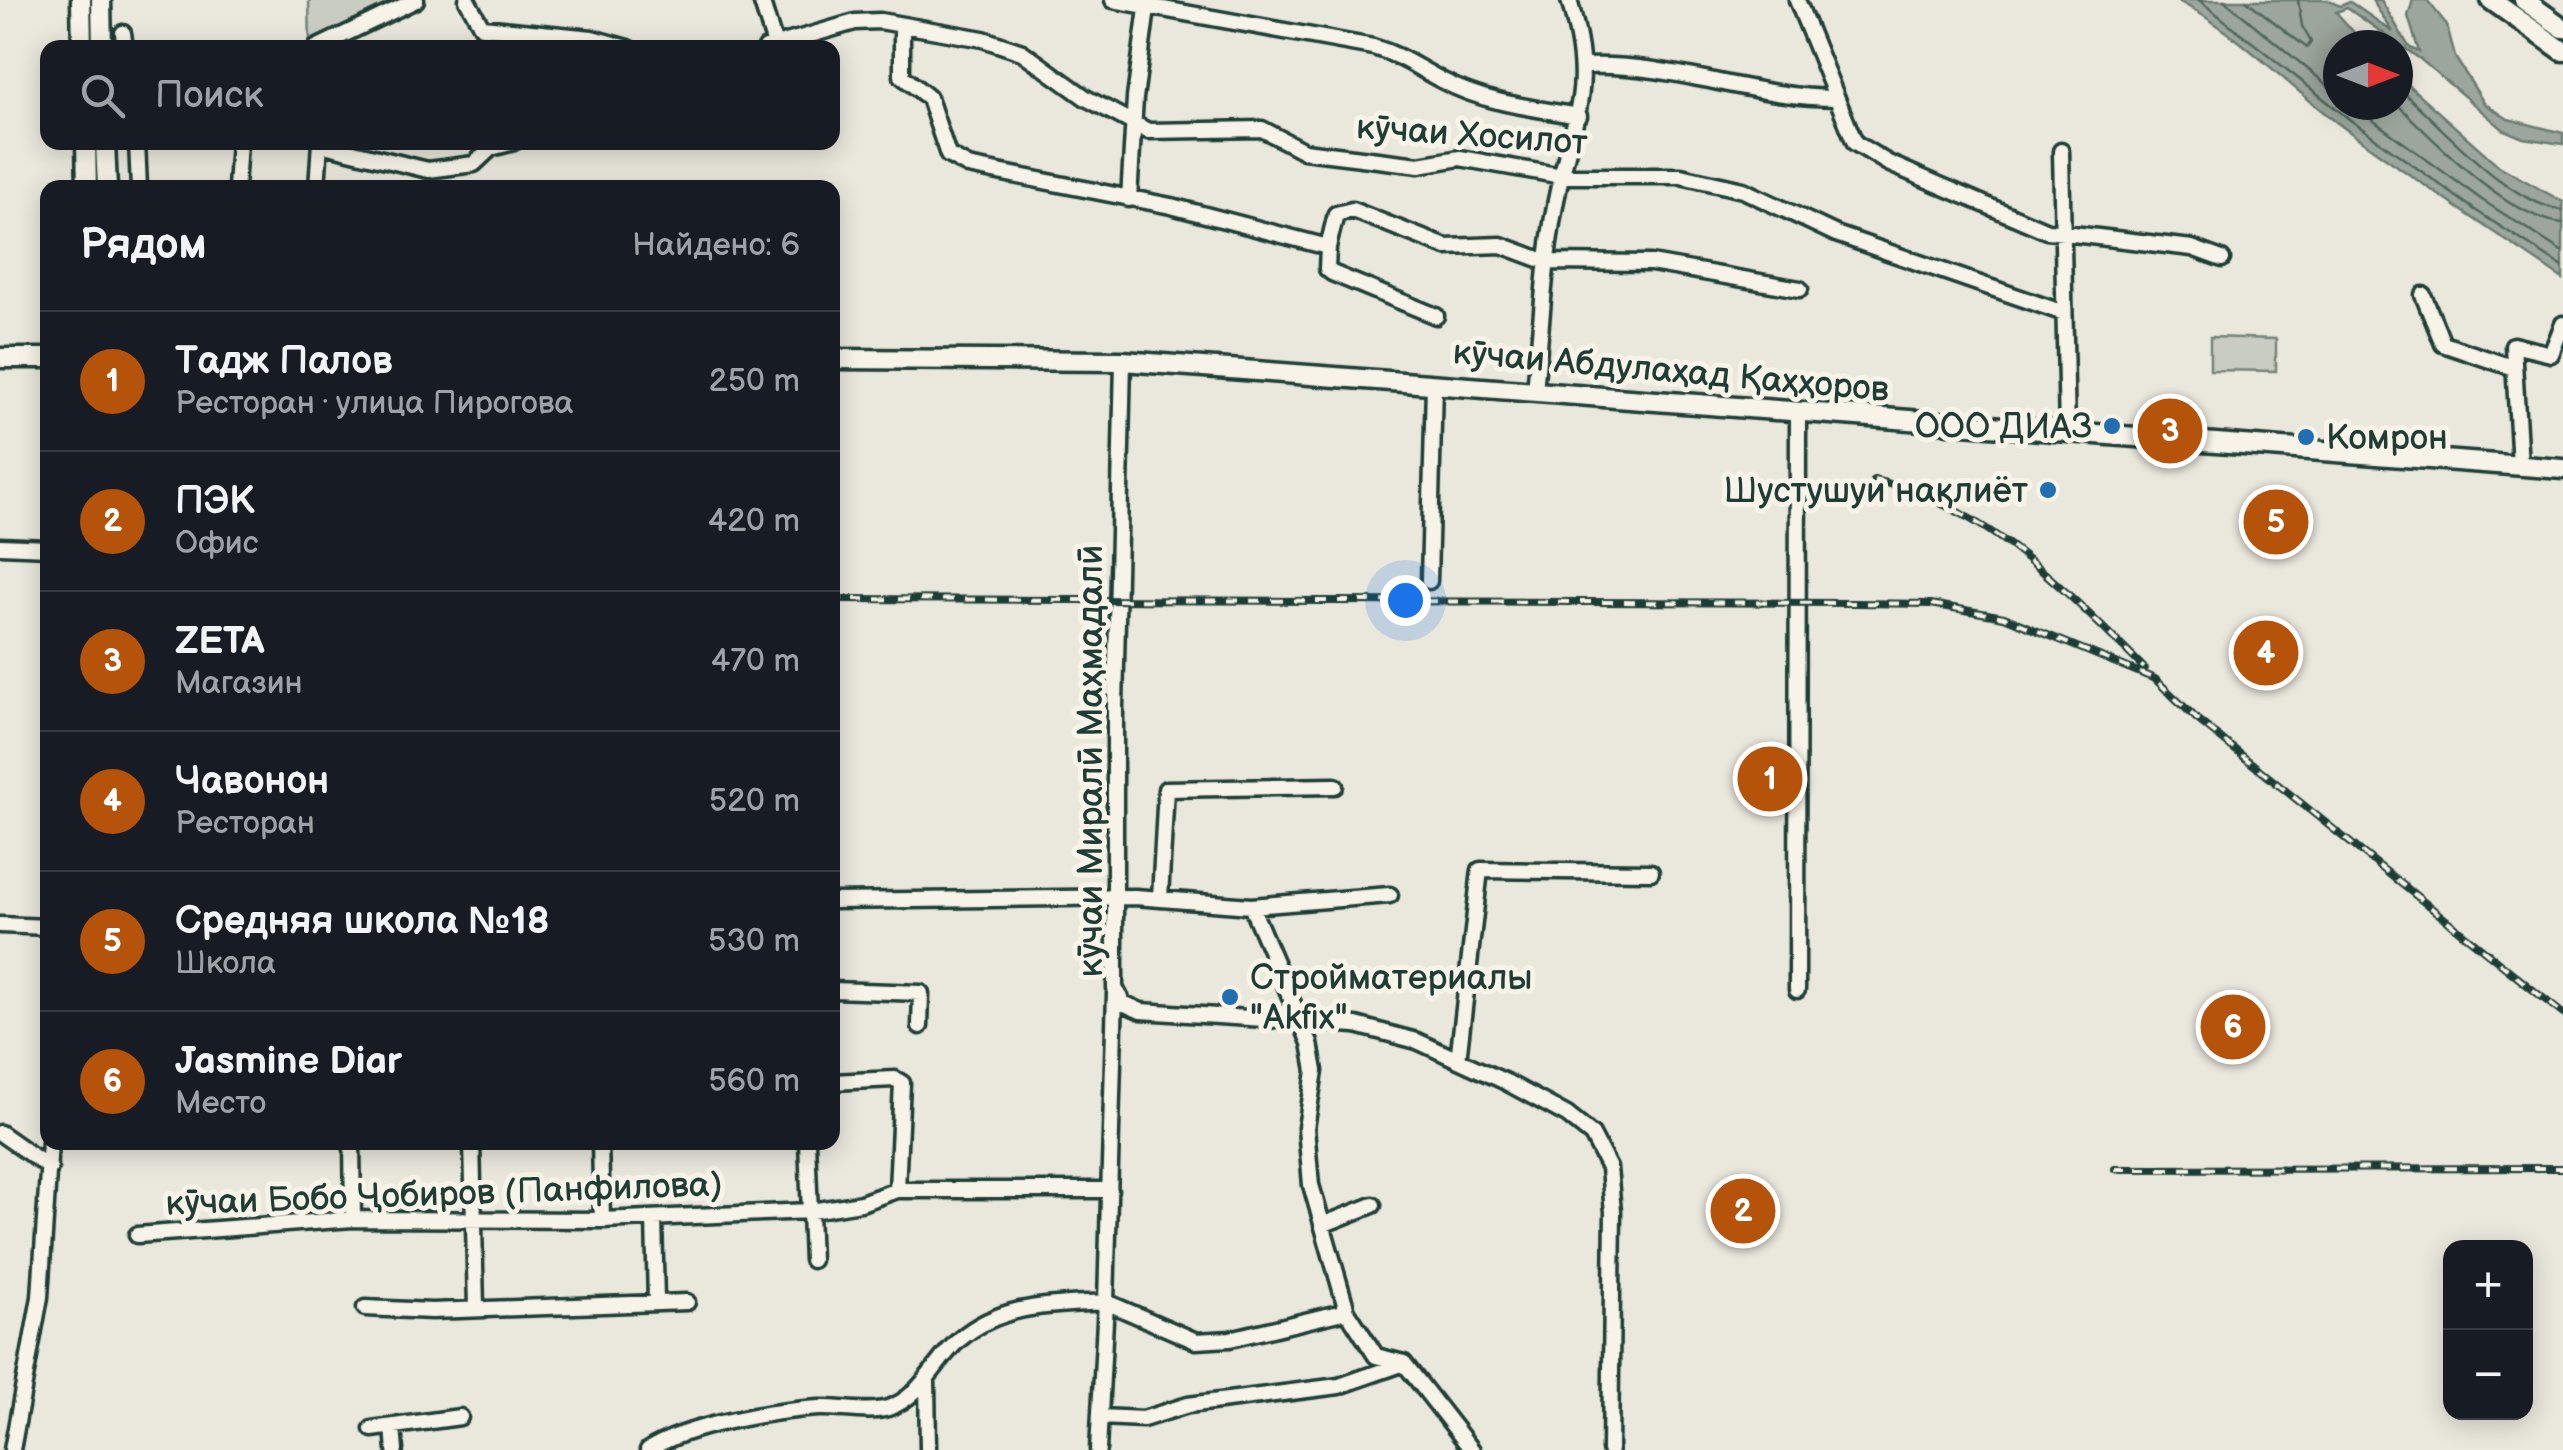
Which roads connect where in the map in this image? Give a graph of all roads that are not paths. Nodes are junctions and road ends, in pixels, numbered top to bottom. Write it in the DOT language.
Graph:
graph roads {
  1 [pos="81,0"];
  2 [pos="100,0"];
  3 [pos="416,0"];
  4 [pos="467,0"];
  5 [pos="760,0"];
  6 [pos="1113,0"];
  7 [pos="1569,0"];
  8 [pos="1797,0"];
  9 [pos="2491,0"];
  10 [pos="2528,1"];
  11 [pos="1147,4"];
  12 [pos="902,25"];
  13 [pos="2563,28"];
  14 [pos="82,40"];
  15 [pos="102,40"];
  16 [pos="333,40"];
  17 [pos="599,40"];
  18 [pos="770,40"];
  19 [pos="794,40"];
  20 [pos="2563,51"];
  21 [pos="1585,66"];
  22 [pos="1837,98"];
  23 [pos="1579,116"];
  24 [pos="1133,122"];
  25 [pos="86,150"];
  26 [pos="105,150"];
  27 [pos="138,150"];
  28 [pos="238,150"];
  29 [pos="320,150"];
  30 [pos="348,150"];
  31 [pos="489,150"];
  32 [pos="2062,151"];
  33 [pos="1562,176"];
  34 [pos="87,180"];
  35 [pos="107,180"];
  36 [pos="139,180"];
  37 [pos="237,180"];
  38 [pos="318,180"];
  39 [pos="1129,198"];
  40 [pos="2064,231"];
  41 [pos="1328,247"];
  42 [pos="2222,258"];
  43 [pos="1548,262"];
  44 [pos="1800,289"];
  45 [pos="2423,295"];
  46 [pos="2064,313"];
  47 [pos="1436,316"];
  48 [pos="2563,324"];
  49 [pos="0,358"];
  50 [pos="40,358"];
  51 [pos="840,359"];
  52 [pos="1123,362"];
  53 [pos="2514,368"];
  54 [pos="1434,384"];
  55 [pos="1535,391"];
  56 [pos="1798,414"];
  57 [pos="2067,434"];
  58 [pos="2520,466"];
  59 [pos="2563,469"];
  60 [pos="0,546"];
  61 [pos="40,548"];
  62 [pos="1429,581"];
  63 [pos="1335,786"];
  64 [pos="1651,872"];
  65 [pos="1390,895"];
  66 [pos="1113,898"];
  67 [pos="1160,898"];
  68 [pos="840,901"];
  69 [pos="1252,906"];
  70 [pos="0,924"];
  71 [pos="40,926"];
  72 [pos="1115,988"];
  73 [pos="840,990"];
  74 [pos="1797,990"];
  75 [pos="1302,1023"];
  76 [pos="920,1026"];
  77 [pos="1458,1060"];
  78 [pos="840,1082"];
  79 [pos="0,1133"];
  80 [pos="50,1150"];
  81 [pos="352,1150"];
  82 [pos="472,1150"];
  83 [pos="600,1150"];
  84 [pos="808,1150"];
  85 [pos="50,1168"];
  86 [pos="897,1190"];
  87 [pos="1110,1190"];
  88 [pos="1373,1205"];
  89 [pos="812,1212"];
  90 [pos="654,1218"];
  91 [pos="353,1220"];
  92 [pos="602,1220"];
  93 [pos="472,1222"];
  94 [pos="1322,1225"];
  95 [pos="137,1235"];
  96 [pos="812,1260"];
  97 [pos="656,1302"];
  98 [pos="688,1302"];
  99 [pos="1106,1302"];
  100 [pos="364,1308"];
  101 [pos="476,1308"];
  102 [pos="1347,1311"];
  103 [pos="1404,1363"];
  104 [pos="927,1378"];
  105 [pos="460,1417"];
  106 [pos="1100,1418"];
  107 [pos="393,1428"];
  108 [pos="372,1429"];
  109 [pos="12,1450"];
  110 [pos="395,1450"];
  111 [pos="648,1450"];
  112 [pos="928,1450"];
  113 [pos="1098,1450"];
  114 [pos="1472,1450"];
  115 [pos="1610,1450"];
  1 -- 14 [label="main road"];
  2 -- 15 [label="main road"];
  3 -- 16 [label="street"];
  4 -- 17 [label="street"];
  5 -- 18 [label="street"];
  6 -- 11 [label="street"];
  7 -- 21 [label="street"];
  8 -- 22 [label="street"];
  9 -- 20 [label="main road"];
  10 -- 13 [label="main road"];
  11 -- 23 [label="street"];
  11 -- 24 [label="street"];
  12 -- 19 [label="street, кӯчаи Хосилот"];
  12 -- 24 [label="street, кӯчаи Хосилот"];
  12 -- 39 [label="street"];
  21 -- 22 [label="street"];
  21 -- 23 [label="street"];
  22 -- 40 [label="street"];
  23 -- 33 [label="street"];
  24 -- 33 [label="street, кӯчаи Хосилот"];
  24 -- 39 [label="street"];
  25 -- 34 [label="main road"];
  26 -- 35 [label="main road"];
  27 -- 36 [label="street"];
  28 -- 37 [label="street"];
  29 -- 38 [label="street"];
  30 -- 31 [label="street"];
  32 -- 40 [label="street"];
  33 -- 43 [label="street"];
  33 -- 46 [label="street, кӯчаи Хосилот"];
  39 -- 41 [label="street"];
  40 -- 42 [label="street"];
  40 -- 46 [label="street"];
  41 -- 43 [label="street"];
  41 -- 47 [label="street"];
  43 -- 44 [label="street"];
  43 -- 55 [label="street"];
  45 -- 53 [label="street"];
  46 -- 57 [label="street"];
  48 -- 53 [label="street"];
  49 -- 50 [label="main road"];
  51 -- 52 [label="main road, кӯчаи Абдулаҳад Қаҳҳоров"];
  52 -- 54 [label="main road, кӯчаи Абдулаҳад Қаҳҳоров"];
  52 -- 66 [label="street, кӯчаи Миралӣ Маҳмадалӣ"];
  53 -- 58 [label="street"];
  54 -- 55 [label="main road, кӯчаи Абдулаҳад Қаҳҳоров"];
  54 -- 62 [label="street"];
  55 -- 56 [label="main road, кӯчаи Абдулаҳад Қаҳҳоров"];
  56 -- 57 [label="main road, кӯчаи Абдулаҳад Қаҳҳоров"];
  56 -- 74 [label="street"];
  57 -- 58 [label="main road, кӯчаи Абдулаҳад Қаҳҳоров"];
  58 -- 59 [label="main road, кӯчаи Абдулаҳад Қаҳҳоров"];
  60 -- 61 [label="street"];
  63 -- 67 [label="street"];
  64 -- 77 [label="street"];
  65 -- 69 [label="street"];
  66 -- 67 [label="street"];
  66 -- 68 [label="street"];
  66 -- 72 [label="street, кӯчаи Миралӣ Маҳмадалӣ"];
  67 -- 69 [label="street"];
  69 -- 75 [label="street"];
  70 -- 71 [label="street"];
  72 -- 75 [label="street, кӯчаи Миралӣ Маҳмадалӣ"];
  72 -- 87 [label="street"];
  73 -- 76 [label="street"];
  75 -- 77 [label="street, кӯчаи Миралӣ Маҳмадалӣ"];
  75 -- 94 [label="street"];
  77 -- 115 [label="street, кӯчаи Миралӣ Маҳмадалӣ"];
  78 -- 86 [label="street"];
  79 -- 85 [label="street"];
  80 -- 85 [label="street"];
  81 -- 91 [label="street"];
  82 -- 93 [label="street"];
  83 -- 92 [label="street"];
  84 -- 89 [label="street"];
  85 -- 109 [label="street"];
  86 -- 87 [label="street, кӯчаи Бобо Ҷобиров (Панфилова)"];
  86 -- 89 [label="street, кӯчаи Бобо Ҷобиров (Панфилова)"];
  87 -- 99 [label="street"];
  88 -- 94 [label="street"];
  89 -- 90 [label="street, кӯчаи Бобо Ҷобиров (Панфилова)"];
  89 -- 96 [label="street"];
  90 -- 92 [label="street, кӯчаи Бобо Ҷобиров (Панфилова)"];
  90 -- 97 [label="street"];
  91 -- 93 [label="street, кӯчаи Бобо Ҷобиров (Панфилова)"];
  91 -- 95 [label="street, кӯчаи Бобо Ҷобиров (Панфилова)"];
  92 -- 93 [label="street, кӯчаи Бобо Ҷобиров (Панфилова)"];
  93 -- 101 [label="street"];
  94 -- 102 [label="street"];
  97 -- 98 [label="street"];
  97 -- 101 [label="street"];
  99 -- 102 [label="street"];
  99 -- 104 [label="street"];
  99 -- 106 [label="street"];
  100 -- 101 [label="street"];
  102 -- 103 [label="street"];
  103 -- 106 [label="street"];
  103 -- 114 [label="street"];
  104 -- 111 [label="street"];
  104 -- 112 [label="street"];
  105 -- 107 [label="street"];
  106 -- 113 [label="street"];
  107 -- 108 [label="street"];
  107 -- 110 [label="street"];
}
